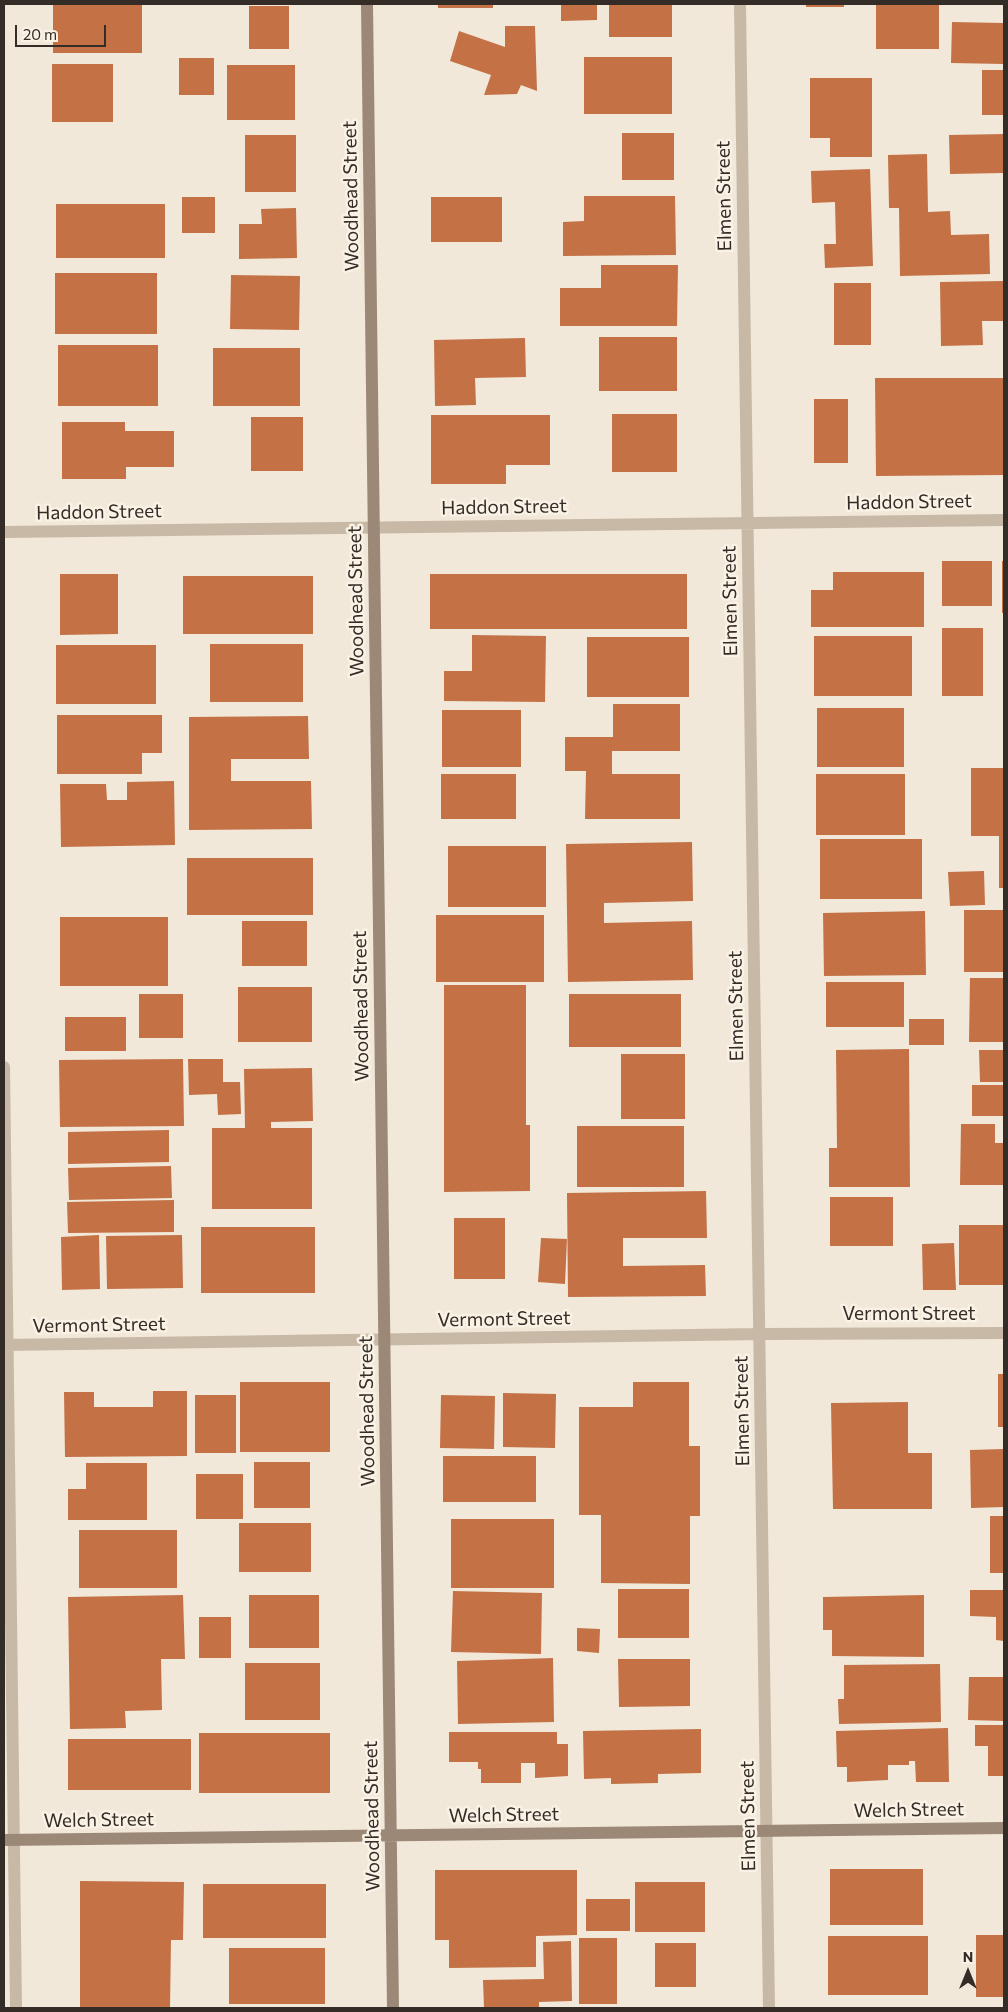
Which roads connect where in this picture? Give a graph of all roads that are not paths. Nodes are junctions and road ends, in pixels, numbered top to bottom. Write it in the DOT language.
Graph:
graph roads {
  1 [pos="367,4"];
  2 [pos="740,4"];
  3 [pos="1004,520"];
  4 [pos="748,523"];
  5 [pos="374,528"];
  6 [pos="4,532"];
  7 [pos="4,1067"];
  8 [pos="1004,1333"];
  9 [pos="760,1334"];
  10 [pos="385,1339"];
  11 [pos="6,1345"];
  12 [pos="1004,1828"];
  13 [pos="767,1831"];
  14 [pos="391,1836"];
  15 [pos="9,1840"];
  16 [pos="16,2008"];
  17 [pos="393,2008"];
  18 [pos="769,2008"];
  1 -- 5 [label="street, Woodhead Street"];
  2 -- 4 [label="street, Elmen Street"];
  3 -- 4 [label="street, Haddon Street"];
  4 -- 5 [label="street, Haddon Street"];
  4 -- 9 [label="street, Elmen Street"];
  5 -- 6 [label="street, Haddon Street"];
  5 -- 10 [label="street, Woodhead Street"];
  7 -- 11 [label="street"];
  8 -- 9 [label="street, Vermont Street"];
  9 -- 10 [label="street, Vermont Street"];
  9 -- 13 [label="street, Elmen Street"];
  10 -- 11 [label="street, Vermont Street"];
  10 -- 14 [label="street, Woodhead Street"];
  11 -- 15 [label="street"];
  12 -- 13 [label="street, Welch Street"];
  13 -- 14 [label="street, Welch Street"];
  13 -- 18 [label="street, Elmen Street"];
  14 -- 15 [label="street, Welch Street"];
  14 -- 17 [label="street, Woodhead Street"];
  15 -- 16 [label="street"];
}
